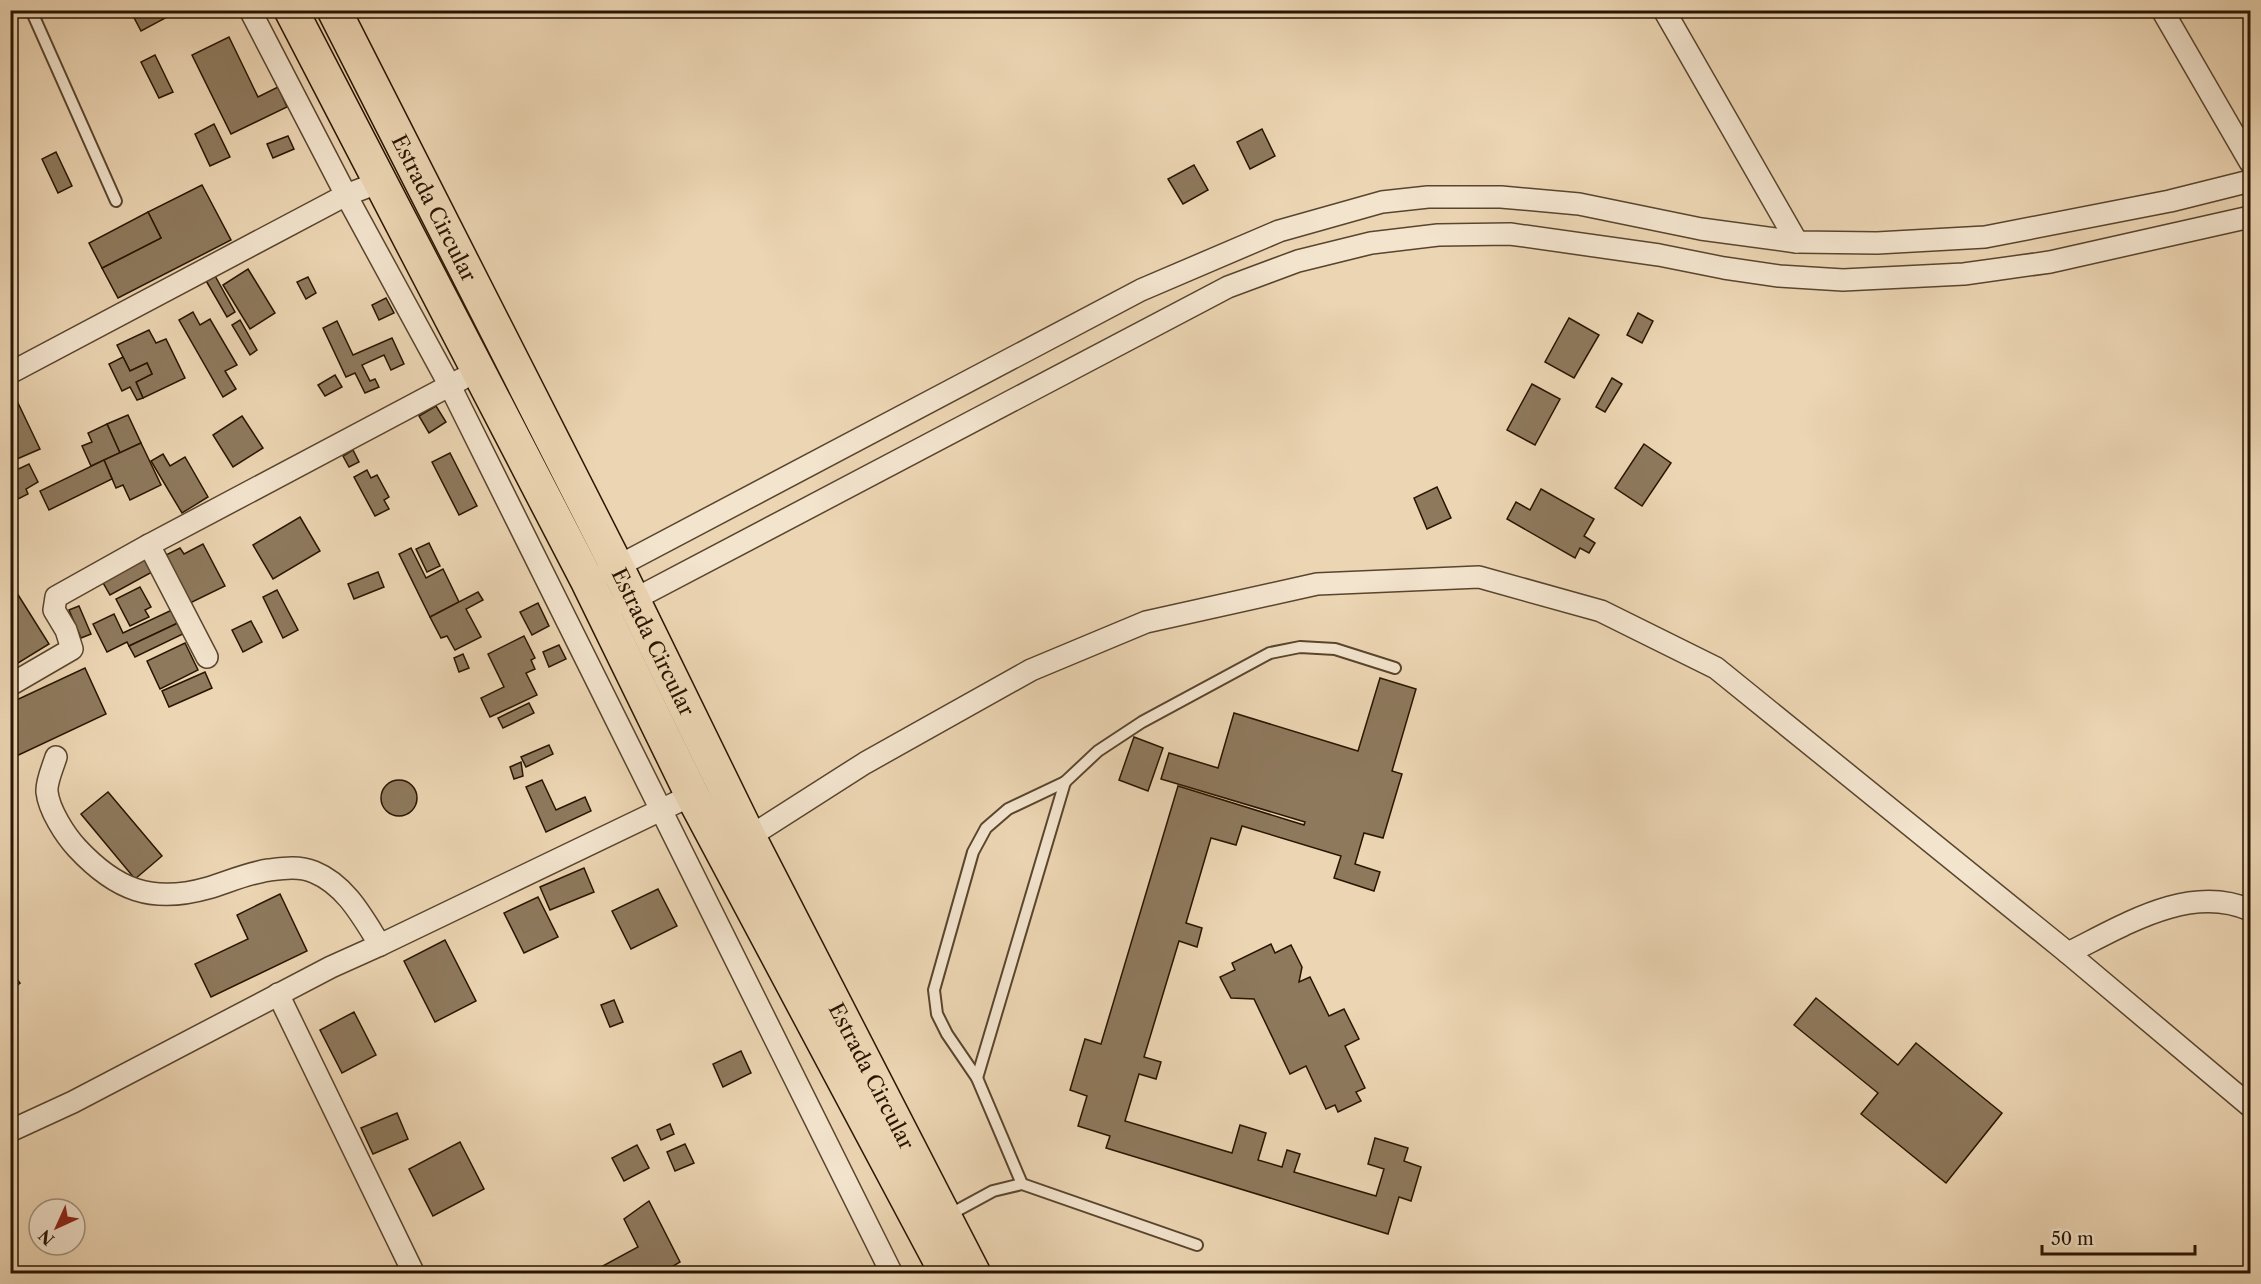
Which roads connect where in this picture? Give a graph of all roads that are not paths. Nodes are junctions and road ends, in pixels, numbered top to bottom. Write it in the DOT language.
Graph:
graph roads {
  1 [pos="31,10"];
  2 [pos="250,10"];
  3 [pos="291,10"];
  4 [pos="334,10"];
  5 [pos="1664,10"];
  6 [pos="2162,10"];
  7 [pos="2250,162"];
  8 [pos="2250,181"];
  9 [pos="380,182"];
  10 [pos="346,195"];
  11 [pos="116,201"];
  12 [pos="2250,217"];
  13 [pos="1797,242"];
  14 [pos="478,370"];
  15 [pos="10,373"];
  16 [pos="450,386"];
  17 [pos="149,544"];
  18 [pos="617,567"];
  19 [pos="595,596"];
  20 [pos="633,600"];
  21 [pos="207,657"];
  22 [pos="1395,668"];
  23 [pos="10,685"];
  24 [pos="56,757"];
  25 [pos="1065,782"];
  26 [pos="692,795"];
  27 [pos="660,810"];
  28 [pos="749,837"];
  29 [pos="2250,910"];
  30 [pos="380,945"];
  31 [pos="2068,953"];
  32 [pos="278,994"];
  33 [pos="976,1078"];
  34 [pos="2250,1106"];
  35 [pos="10,1131"];
  36 [pos="1022,1184"];
  37 [pos="944,1217"];
  38 [pos="1197,1245"];
  39 [pos="414,1274"];
  40 [pos="892,1274"];
  41 [pos="947,1274"];
  42 [pos="974,1274"];
  1 -- 11 [label="lane"];
  2 -- 10 [label="street"];
  3 -- 9 [label="main road"];
  4 -- 18 [label="main road, Estrada Circular"];
  5 -- 13 [label="street"];
  6 -- 7 [label="street"];
  8 -- 13 [label="street"];
  9 -- 10 [label="street"];
  9 -- 14 [label="main road"];
  10 -- 15 [label="street"];
  10 -- 16 [label="street"];
  12 -- 20 [label="street"];
  13 -- 18 [label="street"];
  14 -- 16 [label="street"];
  14 -- 19 [label="main road"];
  16 -- 17 [label="street"];
  16 -- 27 [label="street"];
  17 -- 21 [label="street"];
  17 -- 23 [label="street"];
  18 -- 19 [label="street"];
  18 -- 20 [label="main road, Estrada Circular"];
  19 -- 20 [label="street"];
  19 -- 26 [label="main road"];
  20 -- 28 [label="main road, Estrada Circular"];
  22 -- 25 [label="lane"];
  24 -- 30 [label="street"];
  25 -- 33 [label="lane"];
  25 -- 33 [label="lane"];
  26 -- 27 [label="street"];
  26 -- 41 [label="main road"];
  27 -- 30 [label="street"];
  27 -- 40 [label="street"];
  28 -- 31 [label="street"];
  28 -- 37 [label="main road, Estrada Circular"];
  29 -- 31 [label="street"];
  30 -- 32 [label="street"];
  31 -- 34 [label="street"];
  32 -- 35 [label="street"];
  32 -- 39 [label="street"];
  33 -- 36 [label="lane"];
  36 -- 37 [label="lane"];
  36 -- 38 [label="lane"];
  37 -- 42 [label="main road, Estrada Circular"];
}
